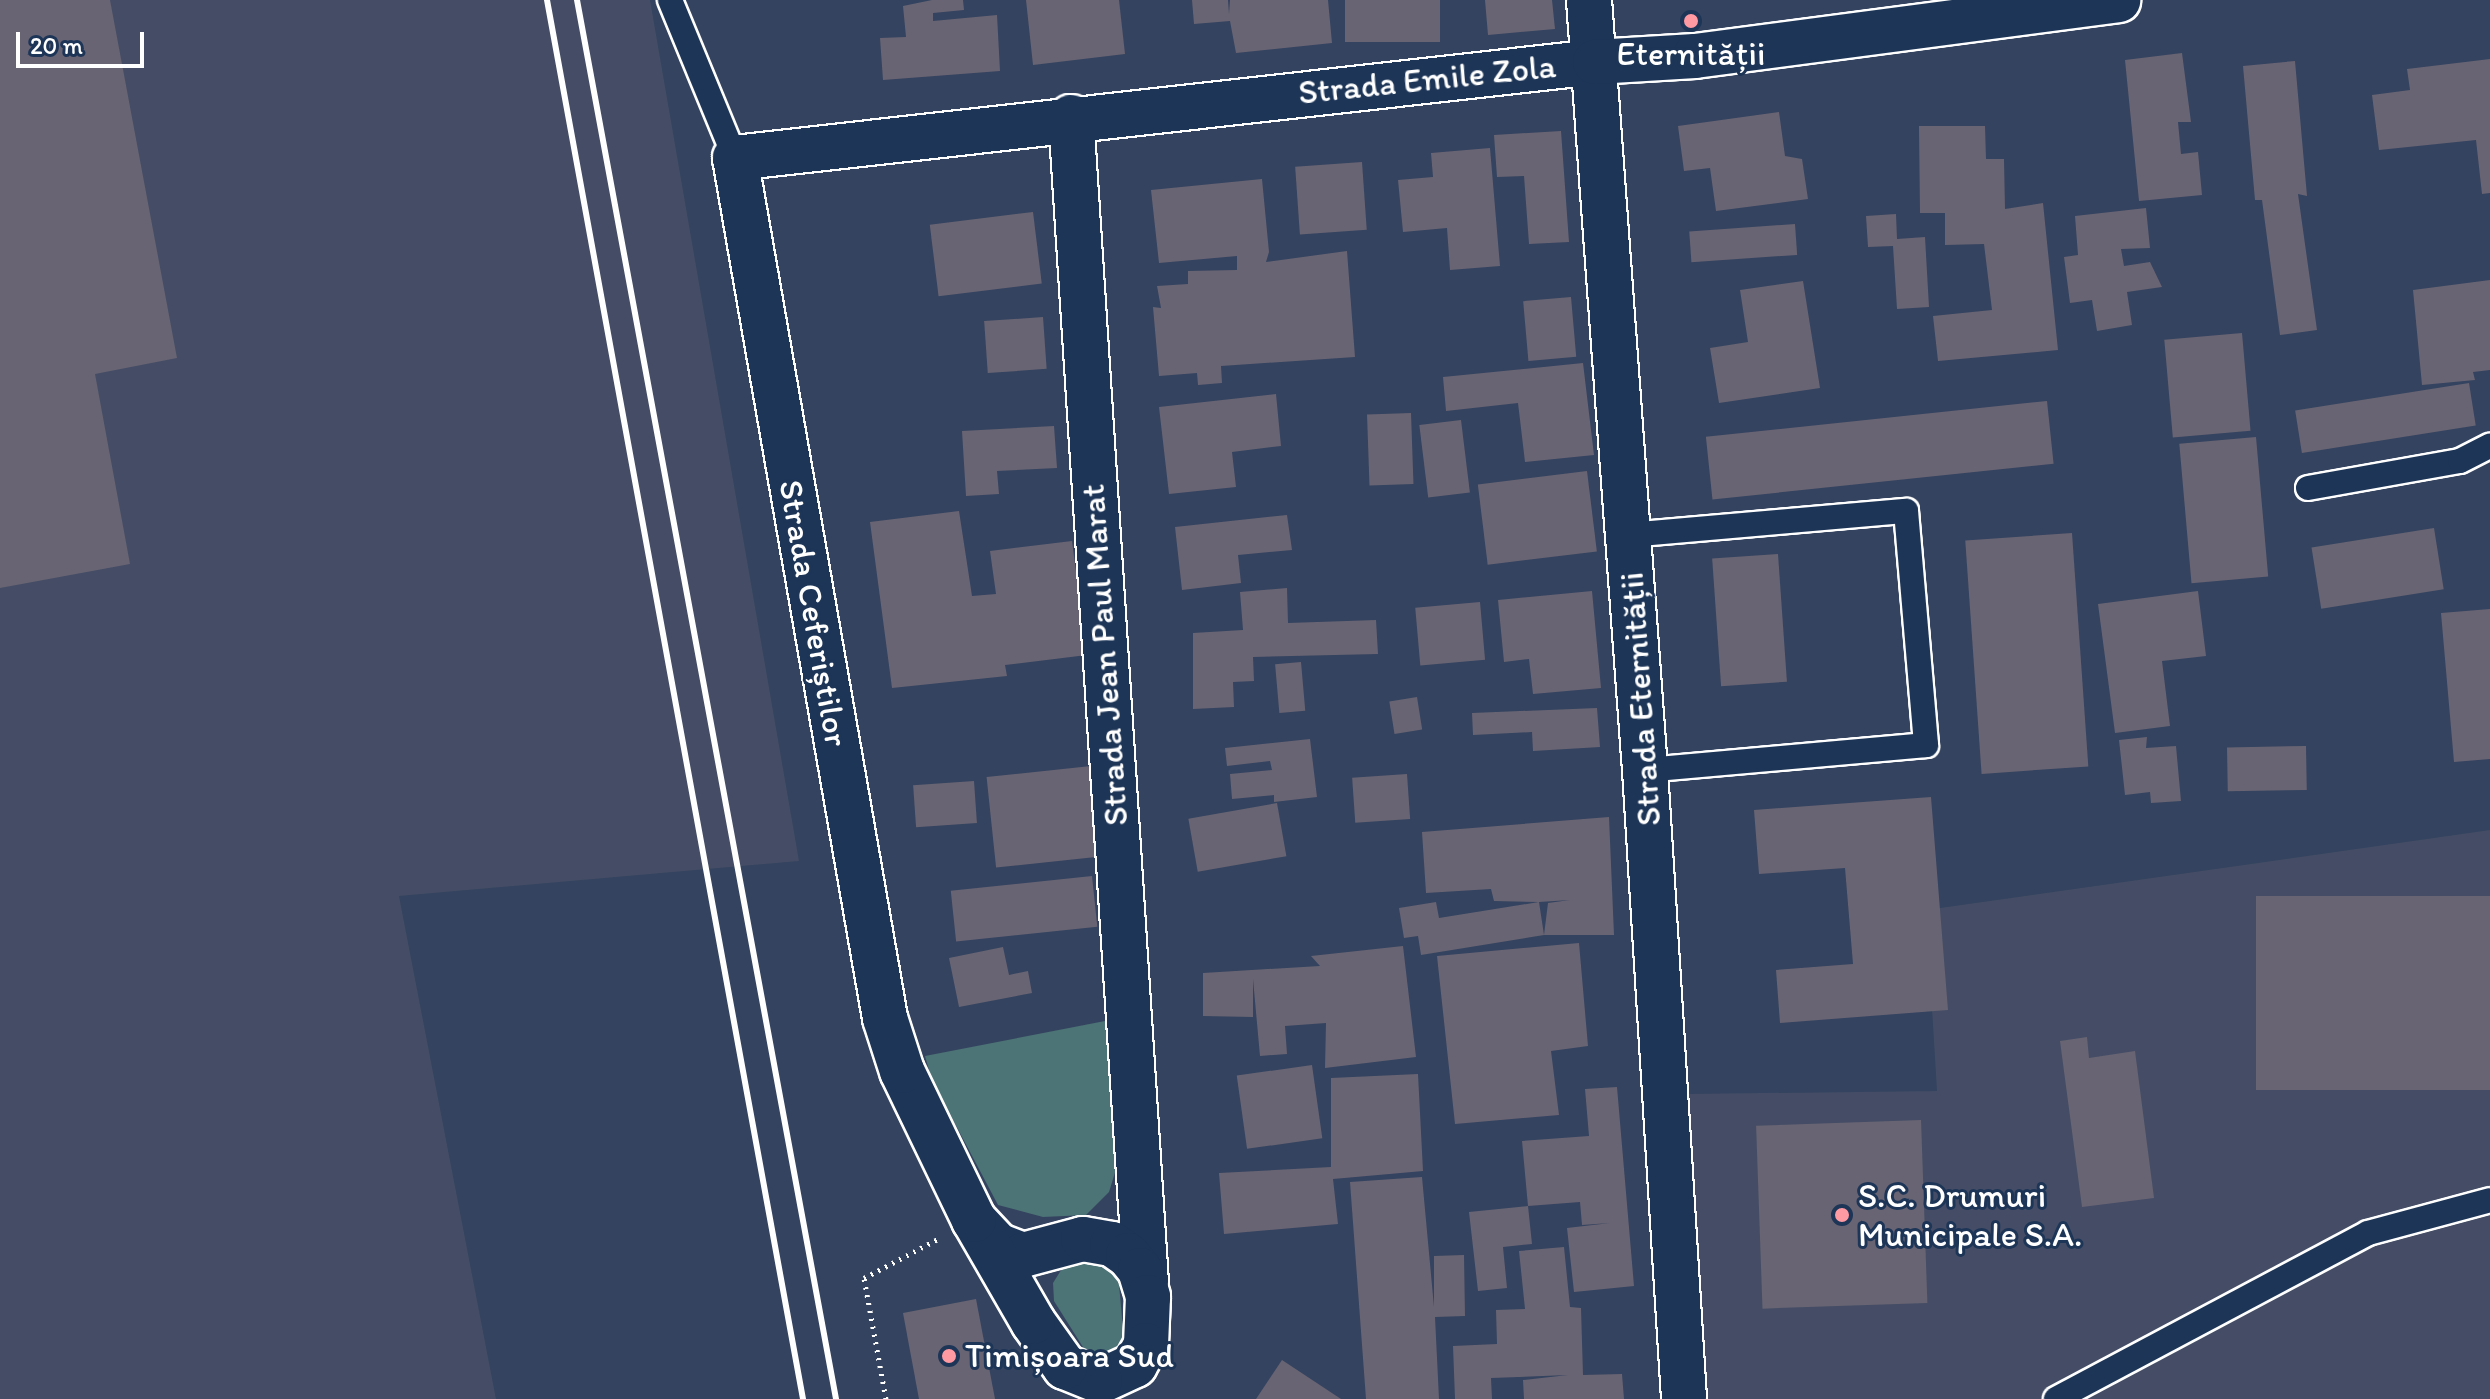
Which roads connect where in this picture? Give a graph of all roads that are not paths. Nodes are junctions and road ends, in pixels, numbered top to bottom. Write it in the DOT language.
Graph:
graph roads {
  1 [pos="670,0"];
  2 [pos="1589,0"];
  3 [pos="2118,0"];
  4 [pos="1595,62"];
  5 [pos="1071,117"];
  6 [pos="735,158"];
  7 [pos="2490,446"];
  8 [pos="2308,488"];
  9 [pos="1629,535"];
  10 [pos="1645,770"];
  11 [pos="1136,1193"];
  12 [pos="2490,1200"];
  13 [pos="974,1220"];
  14 [pos="1069,1244"];
  15 [pos="1147,1287"];
  16 [pos="1033,1322"];
  17 [pos="1684,1399"];
  18 [pos="2056,1399"];
  1 -- 6 [label="lane, Strada Ceferiștilor"];
  2 -- 4 [label="street, Strada Eternității"];
  3 -- 4 [label="street, Strada Emile Zola"];
  4 -- 5 [label="street, Strada Emile Zola"];
  4 -- 9 [label="street, Strada Eternității"];
  5 -- 6 [label="street, Strada Emile Zola"];
  5 -- 11 [label="street, Strada Jean Paul Marat"];
  6 -- 13 [label="street, Strada Ceferiștilor"];
  7 -- 8 [label="lane"];
  9 -- 10 [label="street, Strada Eternității"];
  9 -- 10 [label="lane"];
  10 -- 17 [label="street, Strada Eternității"];
  11 -- 14 [label="street"];
  11 -- 15 [label="street, Strada Jean Paul Marat"];
  12 -- 18 [label="lane"];
  13 -- 14 [label="street, Strada Ceferiștilor"];
  13 -- 16 [label="street, Strada Ceferiștilor"];
  14 -- 15 [label="street, Strada Ceferiștilor"];
  14 -- 16 [label="street"];
  15 -- 16 [label="street, Strada Ceferiștilor"];
}
